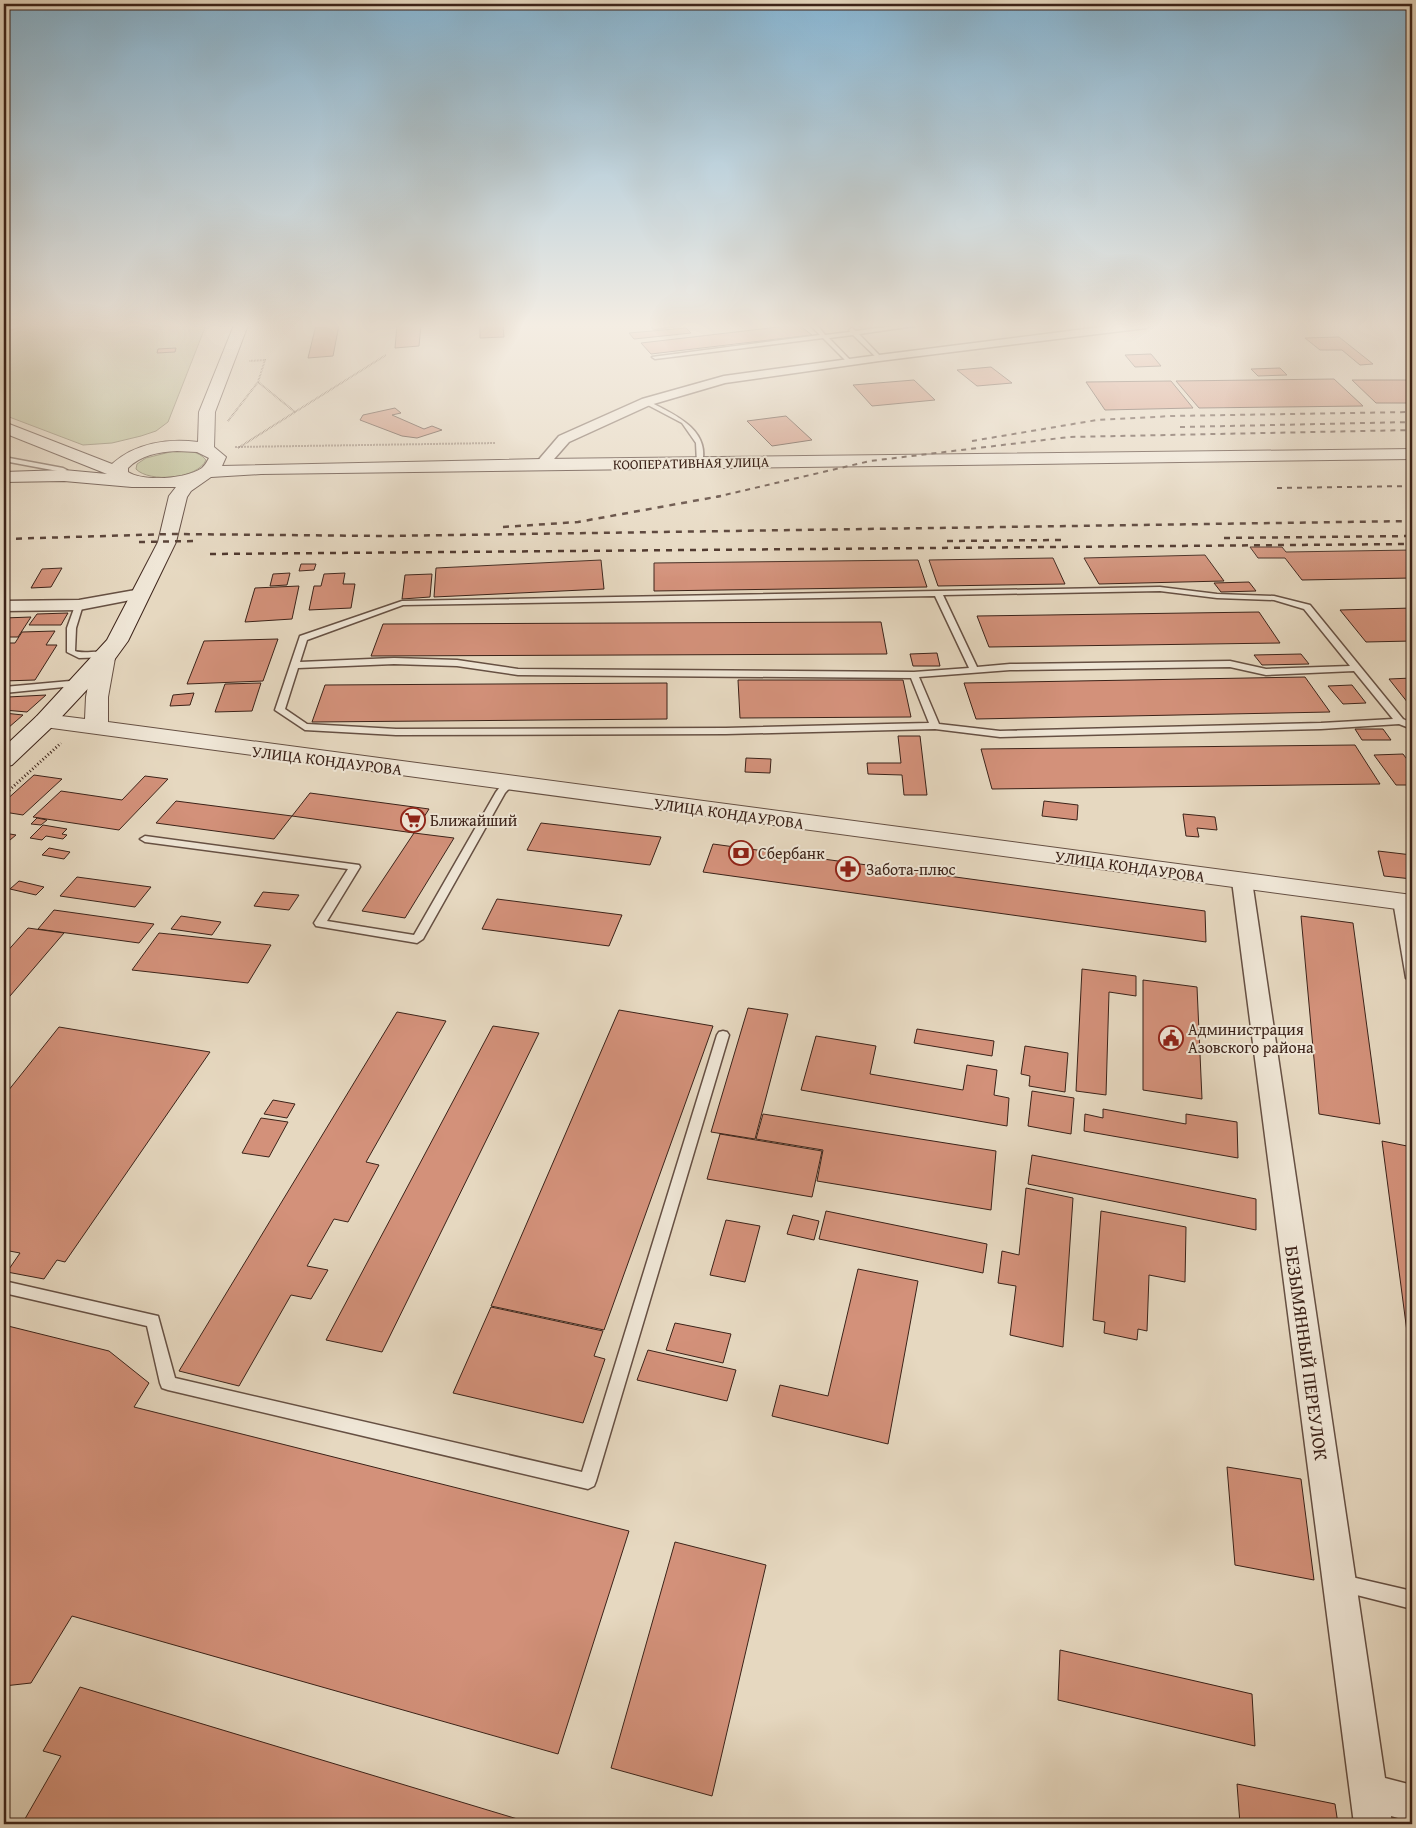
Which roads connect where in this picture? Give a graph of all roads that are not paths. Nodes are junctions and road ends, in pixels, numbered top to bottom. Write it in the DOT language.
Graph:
graph roads {
  1 [pos="628,410"];
  2 [pos="662,410"];
  3 [pos="207,412"];
  4 [pos="4,427"];
  5 [pos="164,447"];
  6 [pos="218,451"];
  7 [pos="69,452"];
  8 [pos="1412,454"];
  9 [pos="4,459"];
  10 [pos="700,463"];
  11 [pos="100,464"];
  12 [pos="542,464"];
  13 [pos="330,468"];
  14 [pos="64,470"];
  15 [pos="134,470"];
  16 [pos="205,474"];
  17 [pos="7,477"];
  18 [pos="174,510"];
  19 [pos="938,593"];
  20 [pos="141,594"];
  21 [pos="79,605"];
  22 [pos="4,606"];
  23 [pos="105,656"];
  24 [pos="294,665"];
  25 [pos="1357,668"];
  26 [pos="974,670"];
  27 [pos="914,674"];
  28 [pos="81,683"];
  29 [pos="4,690"];
  30 [pos="1400,721"];
  31 [pos="45,722"];
  32 [pos="935,726"];
  33 [pos="1412,726"];
  34 [pos="96,728"];
  35 [pos="4,760"];
  36 [pos="508,784"];
  37 [pos="145,839"];
  38 [pos="1242,881"];
  39 [pos="1406,902"];
  40 [pos="1412,978"];
  41 [pos="723,1035"];
  42 [pos="4,1287"];
  43 [pos="1339,1583"];
  44 [pos="1412,1600"];
  45 [pos="1412,1803"];
  46 [pos="1371,1808"];
  1 -- 12 [label="street"];
  2 -- 10 [label="lane"];
  3 -- 5 [label="main road"];
  3 -- 6 [label="main road"];
  4 -- 7 [label="main road"];
  5 -- 6 [label="main road, КООПЕРАТИВНАЯ УЛИЦА"];
  5 -- 15 [label="main road"];
  6 -- 13 [label="main road, КООПЕРАТИВНАЯ УЛИЦА"];
  6 -- 16 [label="main road"];
  7 -- 11 [label="main road"];
  7 -- 15 [label="main road"];
  8 -- 10 [label="main road, КООПЕРАТИВНАЯ УЛИЦА"];
  9 -- 14 [label="lane"];
  10 -- 12 [label="main road, КООПЕРАТИВНАЯ УЛИЦА"];
  11 -- 14 [label="main road"];
  11 -- 15 [label="main road"];
  12 -- 13 [label="main road, КООПЕРАТИВНАЯ УЛИЦА"];
  13 -- 16 [label="main road, КООПЕРАТИВНАЯ УЛИЦА"];
  14 -- 17 [label="main road"];
  15 -- 16 [label="main road, КООПЕРАТИВНАЯ УЛИЦА"];
  15 -- 17 [label="main road"];
  15 -- 18 [label="main road"];
  16 -- 18 [label="main road"];
  18 -- 20 [label="main road"];
  19 -- 24 [label="lane"];
  19 -- 25 [label="lane"];
  19 -- 26 [label="lane"];
  20 -- 21 [label="street"];
  20 -- 23 [label="main road"];
  21 -- 22 [label="street"];
  21 -- 23 [label="lane"];
  23 -- 28 [label="main road"];
  23 -- 34 [label="main road"];
  24 -- 27 [label="lane"];
  24 -- 32 [label="lane"];
  25 -- 26 [label="lane"];
  25 -- 30 [label="lane"];
  26 -- 27 [label="lane"];
  27 -- 32 [label="lane"];
  28 -- 29 [label="lane"];
  28 -- 31 [label="main road"];
  30 -- 32 [label="lane"];
  30 -- 33 [label="lane"];
  31 -- 34 [label="main road, УЛИЦА КОНДАУРОВА"];
  31 -- 35 [label="main road"];
  34 -- 36 [label="main road, УЛИЦА КОНДАУРОВА"];
  36 -- 37 [label="lane"];
  36 -- 38 [label="main road, УЛИЦА КОНДАУРОВА"];
  38 -- 39 [label="main road, УЛИЦА КОНДАУРОВА"];
  38 -- 43 [label="street, БЕЗЫМЯННЫЙ ПЕРЕУЛОК"];
  39 -- 40 [label="lane"];
  41 -- 42 [label="lane"];
  43 -- 44 [label="lane"];
  43 -- 46 [label="street, БЕЗЫМЯННЫЙ ПЕРЕУЛОК"];
  45 -- 46 [label="street"];
}
